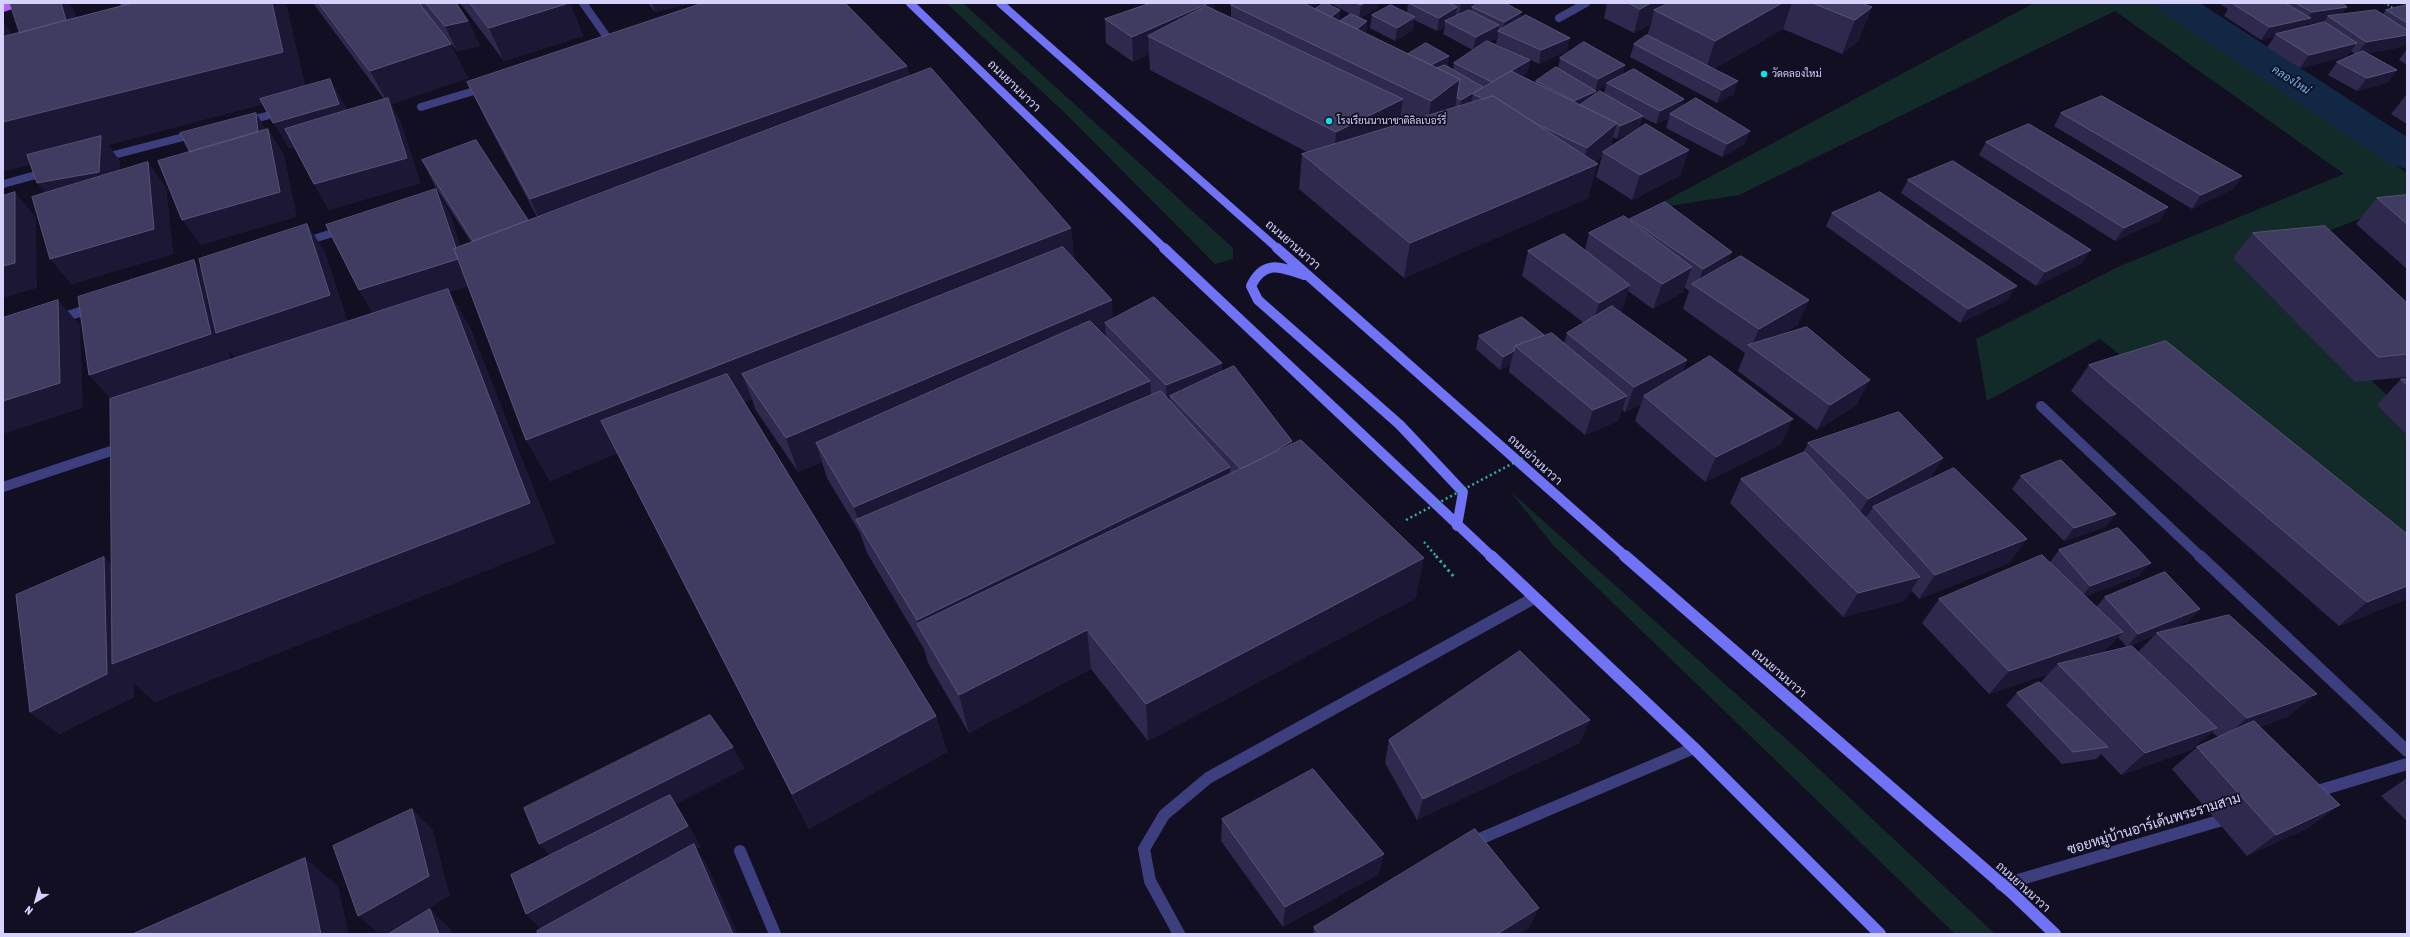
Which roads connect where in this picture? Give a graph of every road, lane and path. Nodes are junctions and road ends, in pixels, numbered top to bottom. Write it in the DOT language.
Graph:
graph roads {
  1 [pos="18,3"];
  2 [pos="583,3"];
  3 [pos="910,3"];
  4 [pos="1000,3"];
  5 [pos="1586,3"];
  6 [pos="2384,3"];
  7 [pos="3,8"];
  8 [pos="2396,10"];
  9 [pos="1559,18"];
  10 [pos="615,48"];
  11 [pos="496,84"];
  12 [pos="421,107"];
  13 [pos="266,116"];
  14 [pos="235,124"];
  15 [pos="205,132"];
  16 [pos="90,161"];
  17 [pos="53,171"];
  18 [pos="3,184"];
  19 [pos="354,227"];
  20 [pos="293,246"];
  21 [pos="1313,279"];
  22 [pos="102,305"];
  23 [pos="49,322"];
  24 [pos="2041,406"];
  25 [pos="114,450"];
  26 [pos="1536,451"];
  27 [pos="3,488"];
  28 [pos="1411,526"];
  29 [pos="1457,526"];
  30 [pos="1420,537"];
  31 [pos="1455,578"];
  32 [pos="1534,598"];
  33 [pos="1694,748"];
  34 [pos="2407,751"];
  35 [pos="2407,764"];
  36 [pos="2295,798"];
  37 [pos="2243,813"];
  38 [pos="1459,847"];
  39 [pos="740,852"];
  40 [pos="2002,885"];
  41 [pos="775,934"];
  42 [pos="1179,934"];
  43 [pos="1880,934"];
  44 [pos="2056,934"];
  1 -- 7 [label="main road"];
  2 -- 10 [label="street"];
  3 -- 29 [label="main road, ถนนยานนาวา"];
  4 -- 21 [label="main road, ถนนยานนาวา"];
  5 -- 9 [label="street"];
  6 -- 8 [label="path"];
  11 -- 12 [label="street"];
  13 -- 14 [label="street"];
  15 -- 16 [label="street"];
  17 -- 18 [label="street"];
  19 -- 20 [label="street"];
  21 -- 29 [label="main road"];
  21 -- 40 [label="main road, ถนนยานนาวา"];
  22 -- 23 [label="street"];
  24 -- 34 [label="street"];
  25 -- 27 [label="street"];
  26 -- 28 [label="path, bridge"];
  29 -- 32 [label="main road, ถนนยานนาวา"];
  30 -- 31 [label="path"];
  32 -- 33 [label="main road, ถนนยานนาวา"];
  32 -- 42 [label="street"];
  33 -- 38 [label="street"];
  33 -- 43 [label="main road, ถนนยานนาวา"];
  35 -- 36 [label="street"];
  37 -- 40 [label="street, ซอยหมู่บ้านอาร์เด้นพระรามสาม"];
  39 -- 41 [label="street"];
  40 -- 44 [label="main road, ถนนยานนาวา"];
}
